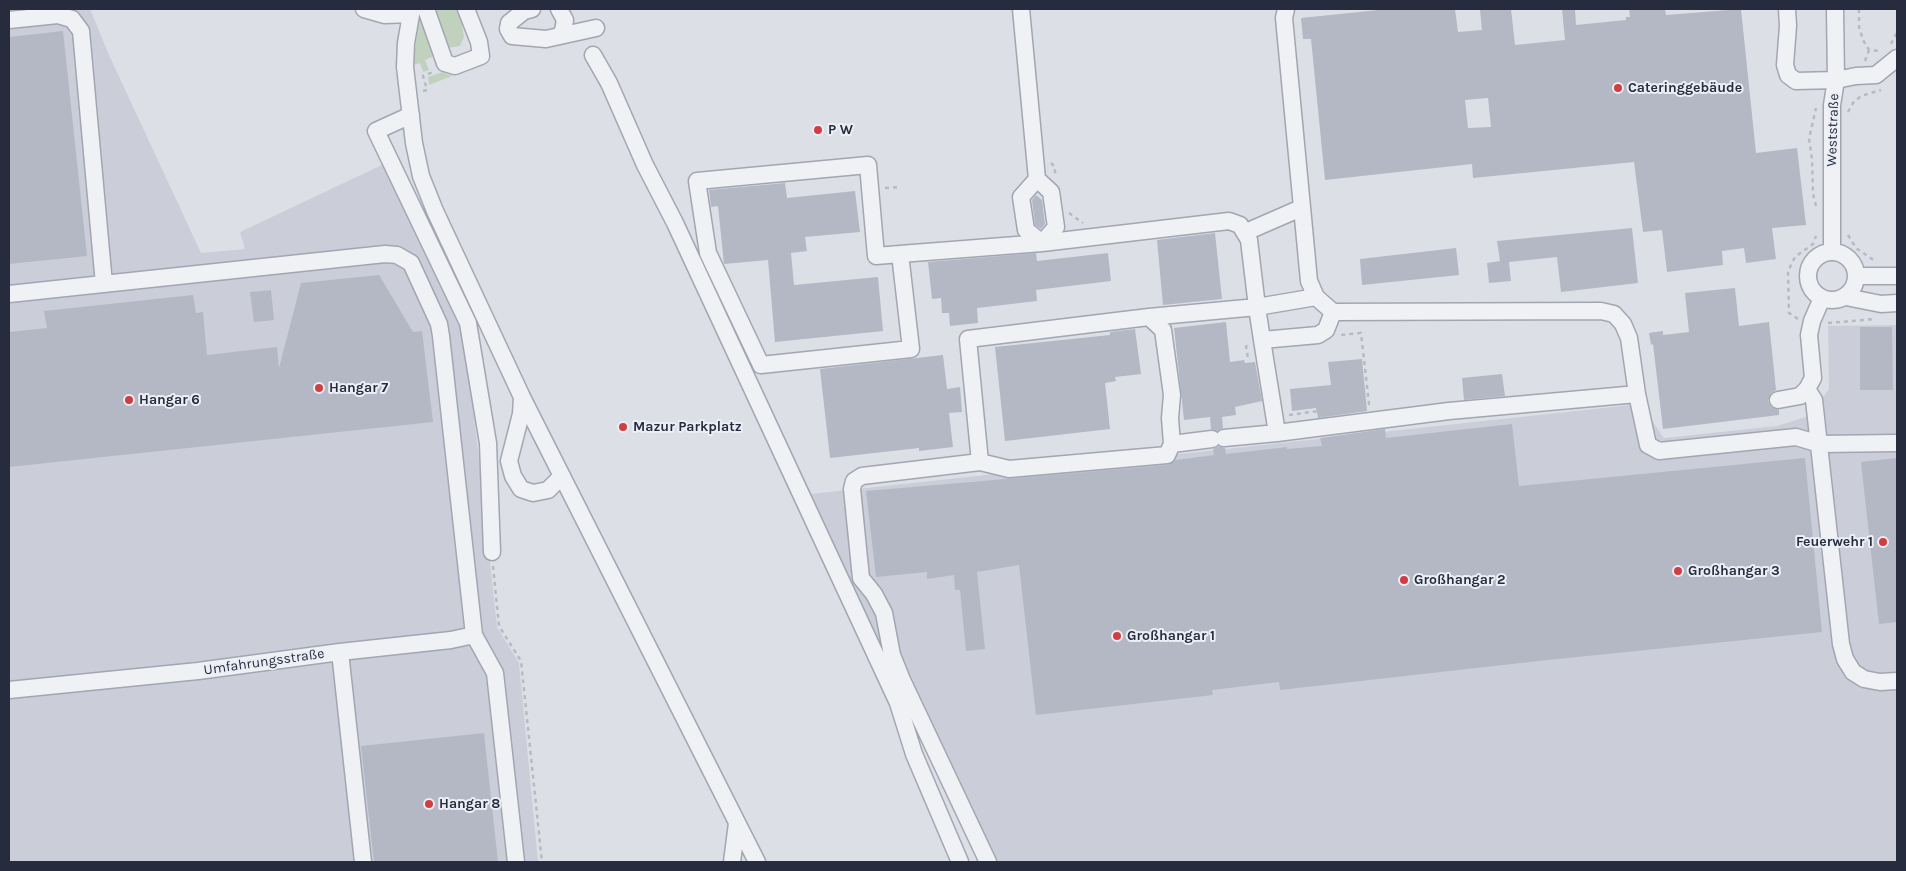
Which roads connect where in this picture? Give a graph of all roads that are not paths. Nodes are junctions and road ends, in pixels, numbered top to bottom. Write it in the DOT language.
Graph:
graph roads {
  1 [pos="364,9"];
  2 [pos="466,9"];
  3 [pos="532,9"];
  4 [pos="559,9"];
  5 [pos="1021,9"];
  6 [pos="1286,9"];
  7 [pos="1787,9"];
  8 [pos="1835,9"];
  9 [pos="416,11"];
  10 [pos="9,20"];
  11 [pos="596,28"];
  12 [pos="558,36"];
  13 [pos="1890,51"];
  14 [pos="593,55"];
  15 [pos="1836,80"];
  16 [pos="411,115"];
  17 [pos="1038,179"];
  18 [pos="1301,208"];
  19 [pos="1246,232"];
  20 [pos="1042,243"];
  21 [pos="1832,251"];
  22 [pos="900,254"];
  23 [pos="1857,276"];
  24 [pos="1897,276"];
  25 [pos="104,284"];
  26 [pos="9,294"];
  27 [pos="1316,297"];
  28 [pos="1846,297"];
  29 [pos="1822,298"];
  30 [pos="1897,304"];
  31 [pos="1257,307"];
  32 [pos="1333,312"];
  33 [pos="1149,317"];
  34 [pos="1262,340"];
  35 [pos="1807,390"];
  36 [pos="1637,394"];
  37 [pos="522,397"];
  38 [pos="1778,400"];
  39 [pos="1277,433"];
  40 [pos="1897,443"];
  41 [pos="1172,444"];
  42 [pos="1820,444"];
  43 [pos="980,462"];
  44 [pos="562,476"];
  45 [pos="492,552"];
  46 [pos="474,635"];
  47 [pos="340,652"];
  48 [pos="1897,681"];
  49 [pos="9,690"];
  50 [pos="737,823"];
  51 [pos="363,862"];
  52 [pos="516,862"];
  53 [pos="732,862"];
  54 [pos="757,862"];
  55 [pos="960,862"];
  56 [pos="988,862"];
  1 -- 9 [label="street"];
  2 -- 9 [label="street"];
  3 -- 12 [label="street"];
  4 -- 12 [label="street"];
  5 -- 17 [label="street"];
  6 -- 18 [label="street"];
  7 -- 15 [label="street"];
  8 -- 15 [label="street, Weststraße"];
  9 -- 16 [label="street"];
  10 -- 25 [label="street"];
  11 -- 12 [label="street"];
  13 -- 15 [label="street"];
  14 -- 55 [label="street"];
  15 -- 21 [label="street, Weststraße"];
  16 -- 37 [label="street"];
  16 -- 45 [label="street"];
  17 -- 20 [label="street"];
  17 -- 20 [label="street"];
  18 -- 19 [label="street"];
  18 -- 27 [label="street"];
  19 -- 20 [label="street"];
  19 -- 31 [label="street"];
  20 -- 22 [label="street"];
  21 -- 23 [label="street"];
  21 -- 29 [label="street"];
  22 -- 22 [label="street"];
  23 -- 24 [label="street"];
  23 -- 28 [label="street"];
  25 -- 26 [label="street"];
  25 -- 46 [label="street"];
  27 -- 31 [label="street"];
  27 -- 32 [label="street"];
  28 -- 29 [label="street"];
  28 -- 30 [label="street"];
  29 -- 35 [label="street"];
  31 -- 33 [label="street"];
  31 -- 34 [label="street"];
  32 -- 34 [label="street"];
  32 -- 36 [label="street"];
  33 -- 41 [label="street"];
  33 -- 43 [label="street"];
  34 -- 39 [label="street"];
  35 -- 38 [label="street"];
  35 -- 42 [label="street"];
  36 -- 39 [label="street"];
  36 -- 42 [label="street"];
  37 -- 44 [label="street"];
  37 -- 44 [label="street"];
  39 -- 41 [label="street"];
  40 -- 42 [label="street"];
  41 -- 43 [label="street"];
  42 -- 48 [label="street"];
  43 -- 56 [label="street"];
  44 -- 50 [label="street"];
  46 -- 47 [label="street"];
  46 -- 52 [label="street"];
  47 -- 49 [label="street, Umfahrungsstraße"];
  47 -- 51 [label="street, Umfahrungsstraße"];
  50 -- 53 [label="street"];
  50 -- 54 [label="street"];
}
